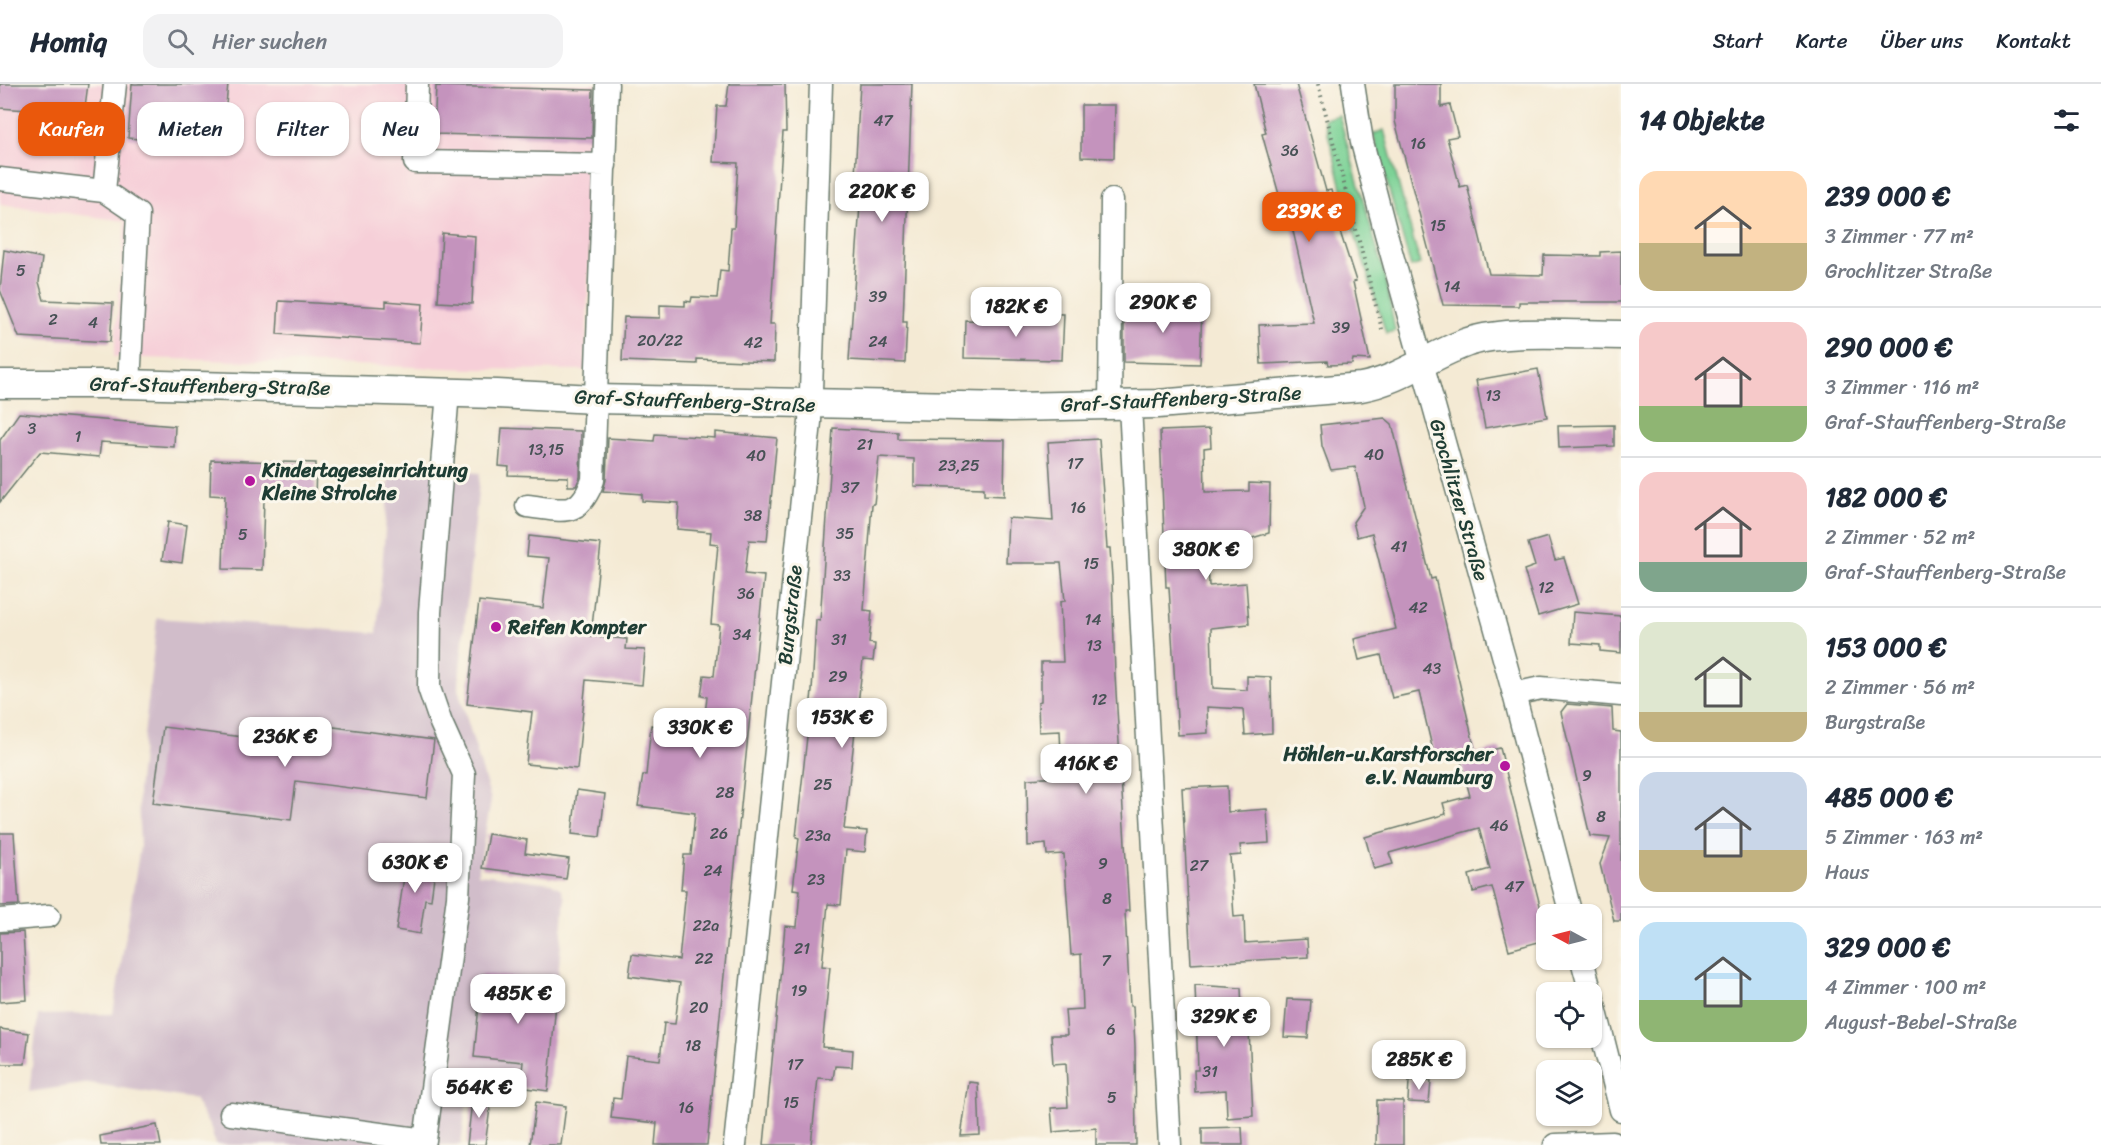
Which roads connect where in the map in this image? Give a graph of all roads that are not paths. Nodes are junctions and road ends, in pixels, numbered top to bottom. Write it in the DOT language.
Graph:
graph roads {
  1 [pos="115,84"];
  2 [pos="417,84"];
  3 [pos="607,84"];
  4 [pos="821,84"];
  5 [pos="1353,84"];
  6 [pos="604,165"];
  7 [pos="0,179"];
  8 [pos="104,191"];
  9 [pos="1112,200"];
  10 [pos="1621,335"];
  11 [pos="1420,364"];
  12 [pos="0,384"];
  13 [pos="129,384"];
  14 [pos="448,392"];
  15 [pos="595,399"];
  16 [pos="811,405"];
  17 [pos="1120,406"];
  18 [pos="527,506"];
  19 [pos="1514,694"];
  20 [pos="1621,695"];
  21 [pos="1568,904"];
  22 [pos="49,916"];
  23 [pos="0,920"];
  24 [pos="1602,1037"];
  25 [pos="1621,1110"];
  26 [pos="231,1113"];
  27 [pos="1613,1143"];
  28 [pos="735,1145"];
  29 [pos="1170,1145"];
  30 [pos="1555,1145"];
  1 -- 8 [label="street"];
  2 -- 6 [label="street"];
  3 -- 6 [label="street"];
  4 -- 16 [label="street, Burgstraße"];
  5 -- 11 [label="street, Grochlitzer Straße"];
  6 -- 15 [label="street"];
  7 -- 8 [label="street"];
  8 -- 13 [label="street"];
  9 -- 17 [label="street"];
  10 -- 11 [label="main road, Graf-Stauffenberg-Straße"];
  11 -- 17 [label="main road, Graf-Stauffenberg-Straße"];
  11 -- 19 [label="street, Grochlitzer Straße"];
  12 -- 13 [label="main road, Graf-Stauffenberg-Straße"];
  13 -- 14 [label="main road, Graf-Stauffenberg-Straße"];
  14 -- 15 [label="main road, Graf-Stauffenberg-Straße"];
  14 -- 26 [label="street"];
  15 -- 16 [label="main road, Graf-Stauffenberg-Straße"];
  15 -- 18 [label="street"];
  16 -- 17 [label="main road, Graf-Stauffenberg-Straße"];
  16 -- 28 [label="street, Burgstraße"];
  17 -- 29 [label="street"];
  19 -- 20 [label="street"];
  19 -- 21 [label="street, Grochlitzer Straße"];
  22 -- 23 [label="street"];
  24 -- 25 [label="street"];
  27 -- 30 [label="street"];
}
